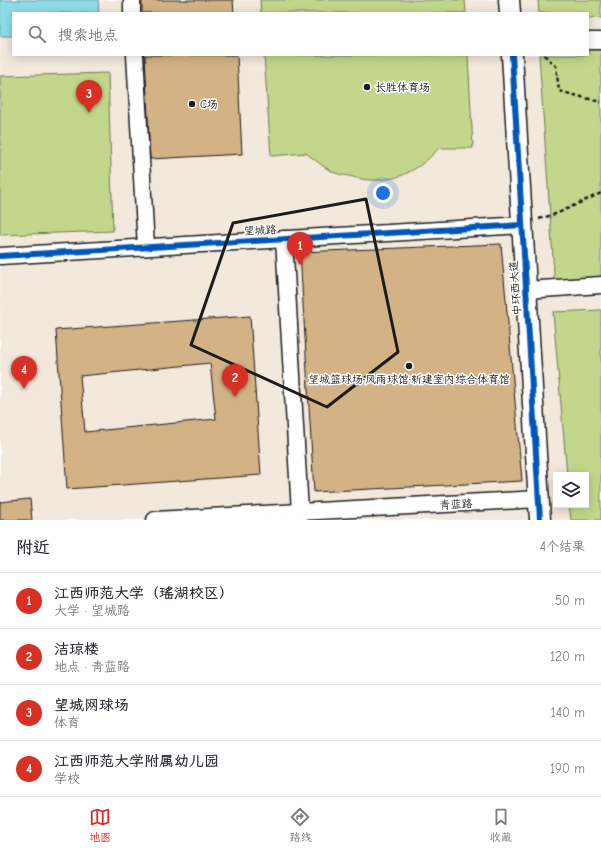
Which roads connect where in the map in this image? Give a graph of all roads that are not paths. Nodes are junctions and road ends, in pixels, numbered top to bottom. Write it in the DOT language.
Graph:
graph roads {
  1 [pos="132,0"];
  2 [pos="509,0"];
  3 [pos="132,12"];
  4 [pos="510,12"];
  5 [pos="601,40"];
  6 [pos="589,41"];
  7 [pos="135,56"];
  8 [pos="512,56"];
  9 [pos="522,225"];
  10 [pos="284,239"];
  11 [pos="146,247"];
  12 [pos="0,256"];
  13 [pos="601,285"];
  14 [pos="526,290"];
  15 [pos="538,499"];
  16 [pos="300,512"];
  17 [pos="231,518"];
  18 [pos="155,520"];
  19 [pos="540,520"];
  1 -- 3 [label="street"];
  2 -- 4 [label="street"];
  5 -- 6 [label="street"];
  7 -- 11 [label="street"];
  8 -- 9 [label="street, 中环西大道"];
  9 -- 10 [label="street, 望城路"];
  9 -- 14 [label="street, 中环西大道"];
  10 -- 11 [label="street, 望城路"];
  10 -- 16 [label="street"];
  11 -- 12 [label="street, 望城路"];
  13 -- 14 [label="street"];
  14 -- 15 [label="street, 中环西大道"];
  15 -- 16 [label="street, 青蓝路"];
  15 -- 19 [label="street, 中环西大道"];
  16 -- 17 [label="street, 青蓝路"];
  17 -- 18 [label="street, 青蓝路"];
}
